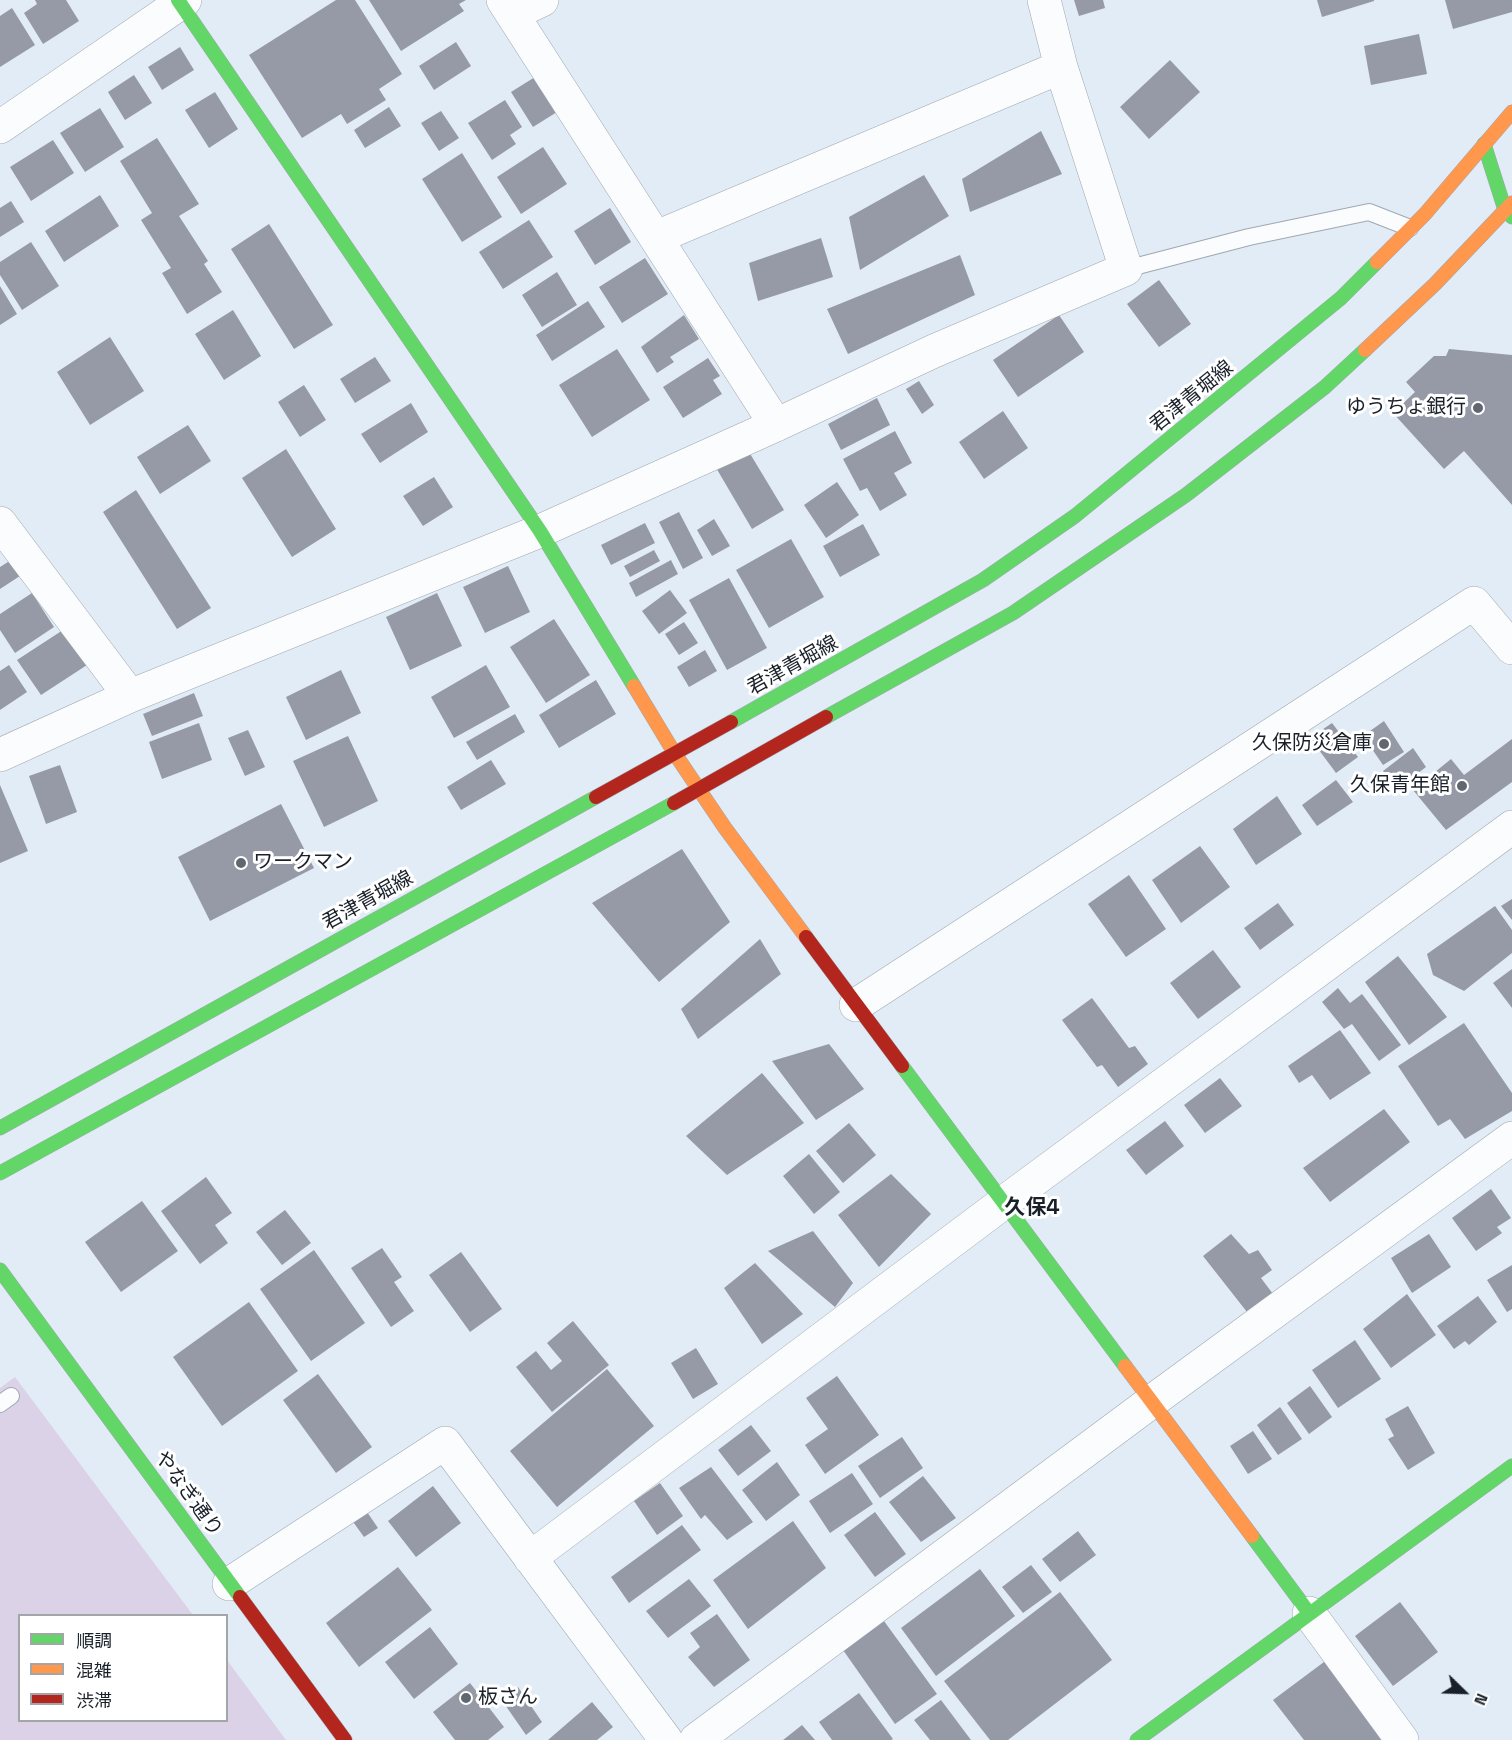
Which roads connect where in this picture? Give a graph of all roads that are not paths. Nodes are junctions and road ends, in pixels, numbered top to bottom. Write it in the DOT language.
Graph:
graph roads {
  1 [pos="542,0"];
  2 [pos="1044,0"];
  3 [pos="181,1"];
  4 [pos="508,7"];
  5 [pos="1061,67"];
  6 [pos="1512,112"];
  7 [pos="0,127"];
  8 [pos="1484,144"];
  9 [pos="1503,156"];
  10 [pos="1510,210"];
  11 [pos="1410,228"];
  12 [pos="657,237"];
  13 [pos="1126,269"];
  14 [pos="776,425"];
  15 [pos="0,522"];
  16 [pos="540,531"];
  17 [pos="1512,648"];
  18 [pos="130,696"];
  19 [pos="675,754"];
  20 [pos="0,755"];
  21 [pos="699,789"];
  22 [pos="1512,827"];
  23 [pos="856,1005"];
  24 [pos="0,1128"];
  25 [pos="1512,1138"];
  26 [pos="0,1173"];
  27 [pos="1004,1203"];
  28 [pos="0,1270"];
  29 [pos="1151,1402"];
  30 [pos="1512,1466"];
  31 [pos="531,1558"];
  32 [pos="229,1584"];
  33 [pos="1309,1613"];
  34 [pos="345,1740"];
  35 [pos="666,1740"];
  36 [pos="696,1740"];
  37 [pos="1137,1740"];
  38 [pos="1402,1740"];
  1 -- 4 [label="street"];
  2 -- 5 [label="street"];
  3 -- 7 [label="street"];
  3 -- 16 [label="main road"];
  4 -- 12 [label="street"];
  5 -- 12 [label="street"];
  5 -- 13 [label="street"];
  6 -- 8 [label="main road, 君津青堀線"];
  8 -- 9 [label="main road"];
  8 -- 10 [label="main road"];
  8 -- 11 [label="main road, 君津青堀線"];
  10 -- 21 [label="main road"];
  11 -- 13 [label="lane"];
  11 -- 19 [label="main road, 君津青堀線"];
  12 -- 14 [label="street"];
  13 -- 14 [label="street"];
  14 -- 16 [label="street"];
  15 -- 18 [label="street"];
  16 -- 18 [label="street"];
  16 -- 19 [label="main road"];
  17 -- 23 [label="street"];
  18 -- 20 [label="street"];
  19 -- 21 [label="main road"];
  19 -- 24 [label="main road, 君津青堀線"];
  21 -- 23 [label="main road"];
  21 -- 26 [label="main road"];
  22 -- 27 [label="street"];
  23 -- 27 [label="main road"];
  25 -- 29 [label="street"];
  27 -- 29 [label="main road"];
  27 -- 31 [label="street"];
  28 -- 32 [label="main road, やなぎ通り"];
  29 -- 33 [label="main road"];
  29 -- 36 [label="street"];
  30 -- 33 [label="main road"];
  31 -- 32 [label="street"];
  31 -- 35 [label="street"];
  32 -- 34 [label="main road, やなぎ通り"];
  33 -- 37 [label="main road"];
  33 -- 38 [label="street"];
}
